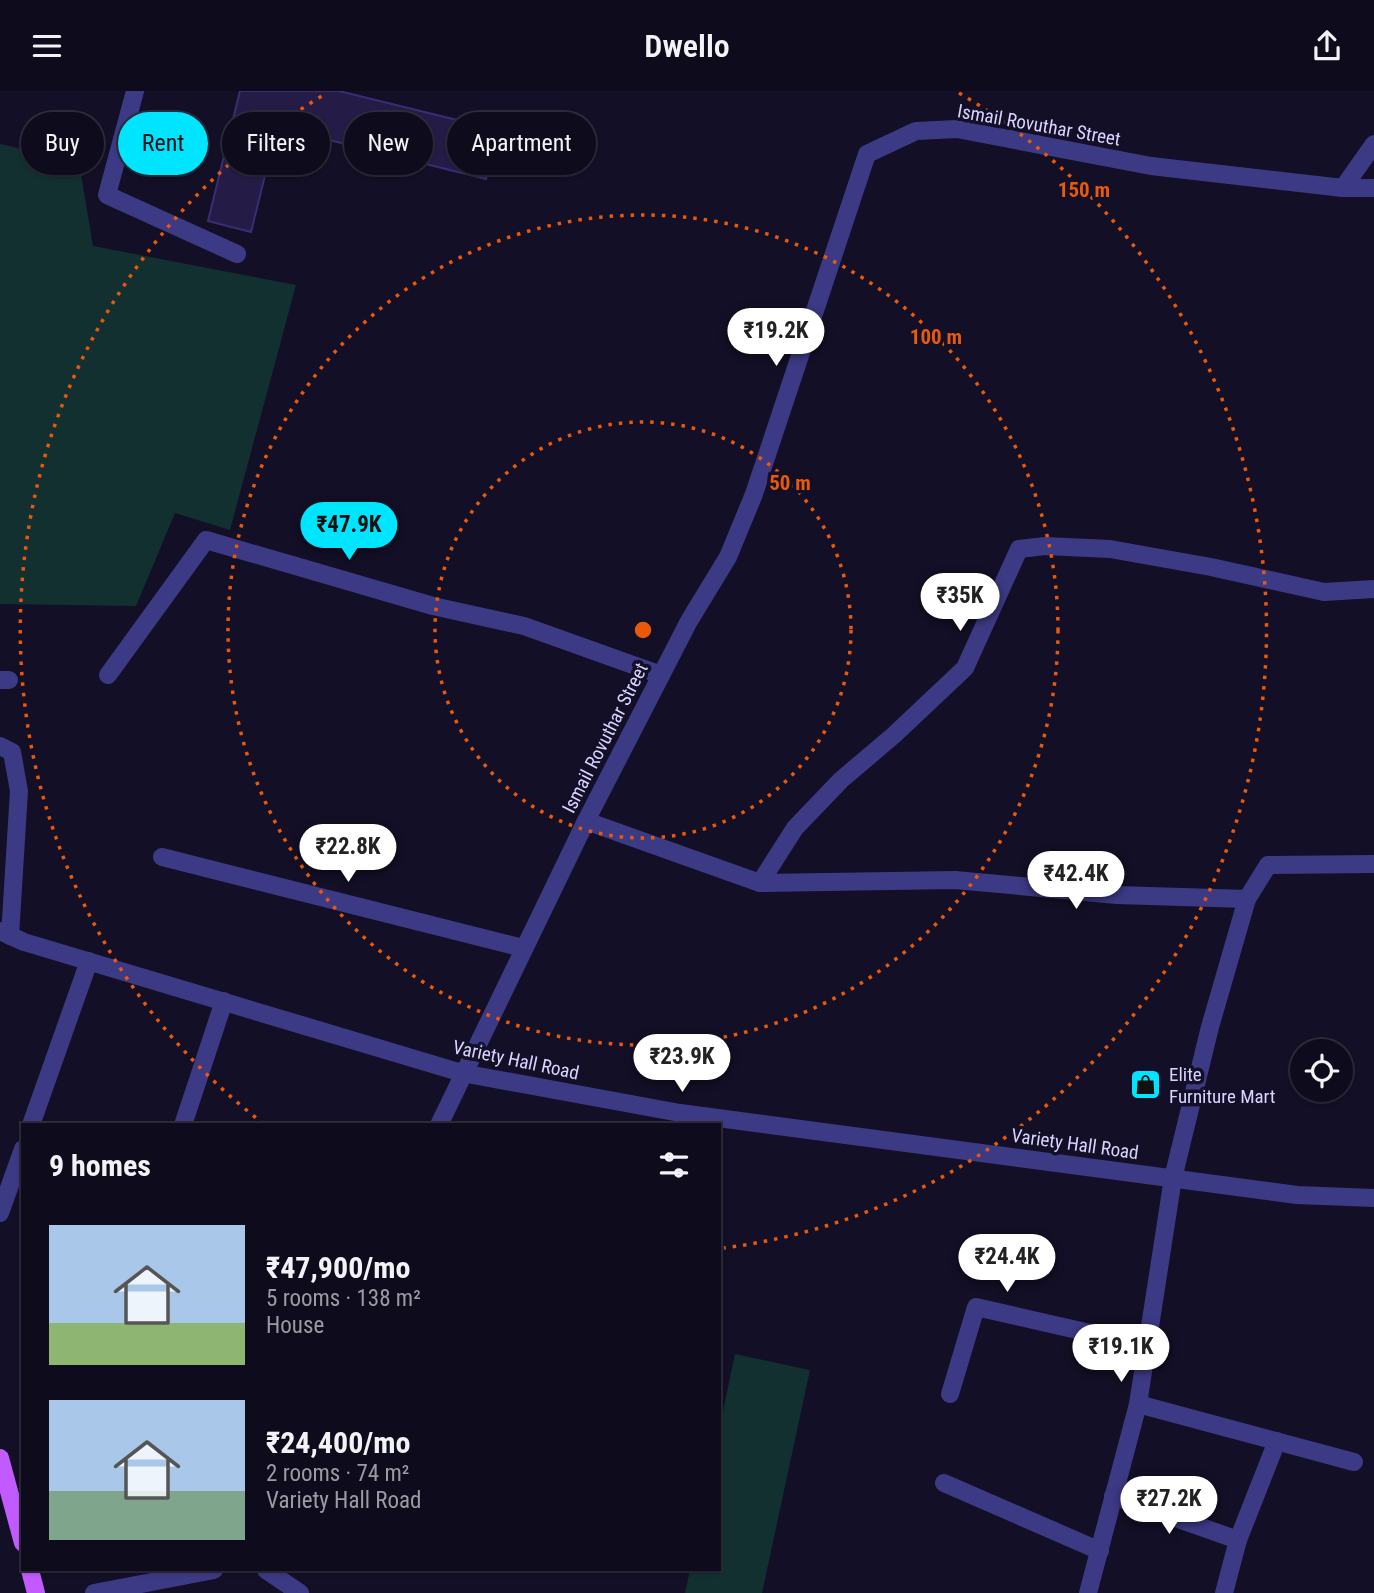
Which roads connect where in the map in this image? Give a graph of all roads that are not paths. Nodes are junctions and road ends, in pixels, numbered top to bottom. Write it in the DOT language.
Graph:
graph roads {
  1 [pos="135,91"];
  2 [pos="1374,144"];
  3 [pos="1343,188"];
  4 [pos="1374,188"];
  5 [pos="237,254"];
  6 [pos="1374,589"];
  7 [pos="108,675"];
  8 [pos="661,675"];
  9 [pos="0,746"];
  10 [pos="586,821"];
  11 [pos="162,857"];
  12 [pos="1374,864"];
  13 [pos="760,883"];
  14 [pos="1247,899"];
  15 [pos="5,933"];
  16 [pos="523,948"];
  17 [pos="89,961"];
  18 [pos="223,1001"];
  19 [pos="462,1073"];
  20 [pos="32,1123"];
  21 [pos="184,1123"];
  22 [pos="440,1123"];
  23 [pos="21,1155"];
  24 [pos="1173,1178"];
  25 [pos="1374,1198"];
  26 [pos="0,1213"];
  27 [pos="1147,1346"];
  28 [pos="950,1394"];
  29 [pos="1138,1404"];
  30 [pos="1277,1441"];
  31 [pos="0,1458"];
  32 [pos="1354,1462"];
  33 [pos="944,1483"];
  34 [pos="1113,1496"];
  35 [pos="21,1536"];
  36 [pos="1238,1540"];
  37 [pos="1100,1551"];
  38 [pos="30,1571"];
  39 [pos="209,1571"];
  40 [pos="267,1571"];
  41 [pos="1093,1592"];
  42 [pos="36,1593"];
  43 [pos="94,1593"];
  44 [pos="300,1593"];
  45 [pos="1224,1593"];
  1 -- 5 [label="street"];
  2 -- 3 [label="street"];
  3 -- 4 [label="street, Ismail Rovuthar Street"];
  3 -- 8 [label="street, Ismail Rovuthar Street"];
  6 -- 13 [label="street"];
  7 -- 8 [label="street"];
  8 -- 10 [label="street, Ismail Rovuthar Street"];
  9 -- 15 [label="street"];
  10 -- 13 [label="street"];
  10 -- 16 [label="street, Ismail Rovuthar Street"];
  11 -- 16 [label="street"];
  12 -- 14 [label="street"];
  13 -- 14 [label="street"];
  14 -- 24 [label="street"];
  15 -- 17 [label="street, Variety Hall Road"];
  16 -- 19 [label="street, Ismail Rovuthar Street"];
  17 -- 18 [label="street, Variety Hall Road"];
  17 -- 20 [label="street"];
  18 -- 19 [label="street, Variety Hall Road"];
  18 -- 21 [label="street"];
  19 -- 22 [label="street, Ismail Rovuthar Street"];
  19 -- 24 [label="street, Variety Hall Road"];
  23 -- 26 [label="street"];
  24 -- 25 [label="street, Variety Hall Road"];
  24 -- 27 [label="street"];
  27 -- 28 [label="street"];
  27 -- 29 [label="street"];
  29 -- 30 [label="street"];
  29 -- 34 [label="street"];
  30 -- 32 [label="street"];
  30 -- 36 [label="street"];
  31 -- 35 [label="main road"];
  33 -- 37 [label="street"];
  34 -- 36 [label="street"];
  34 -- 37 [label="street"];
  36 -- 45 [label="street"];
  37 -- 41 [label="street"];
  38 -- 42 [label="main road"];
  39 -- 43 [label="street"];
  40 -- 44 [label="street"];
}
